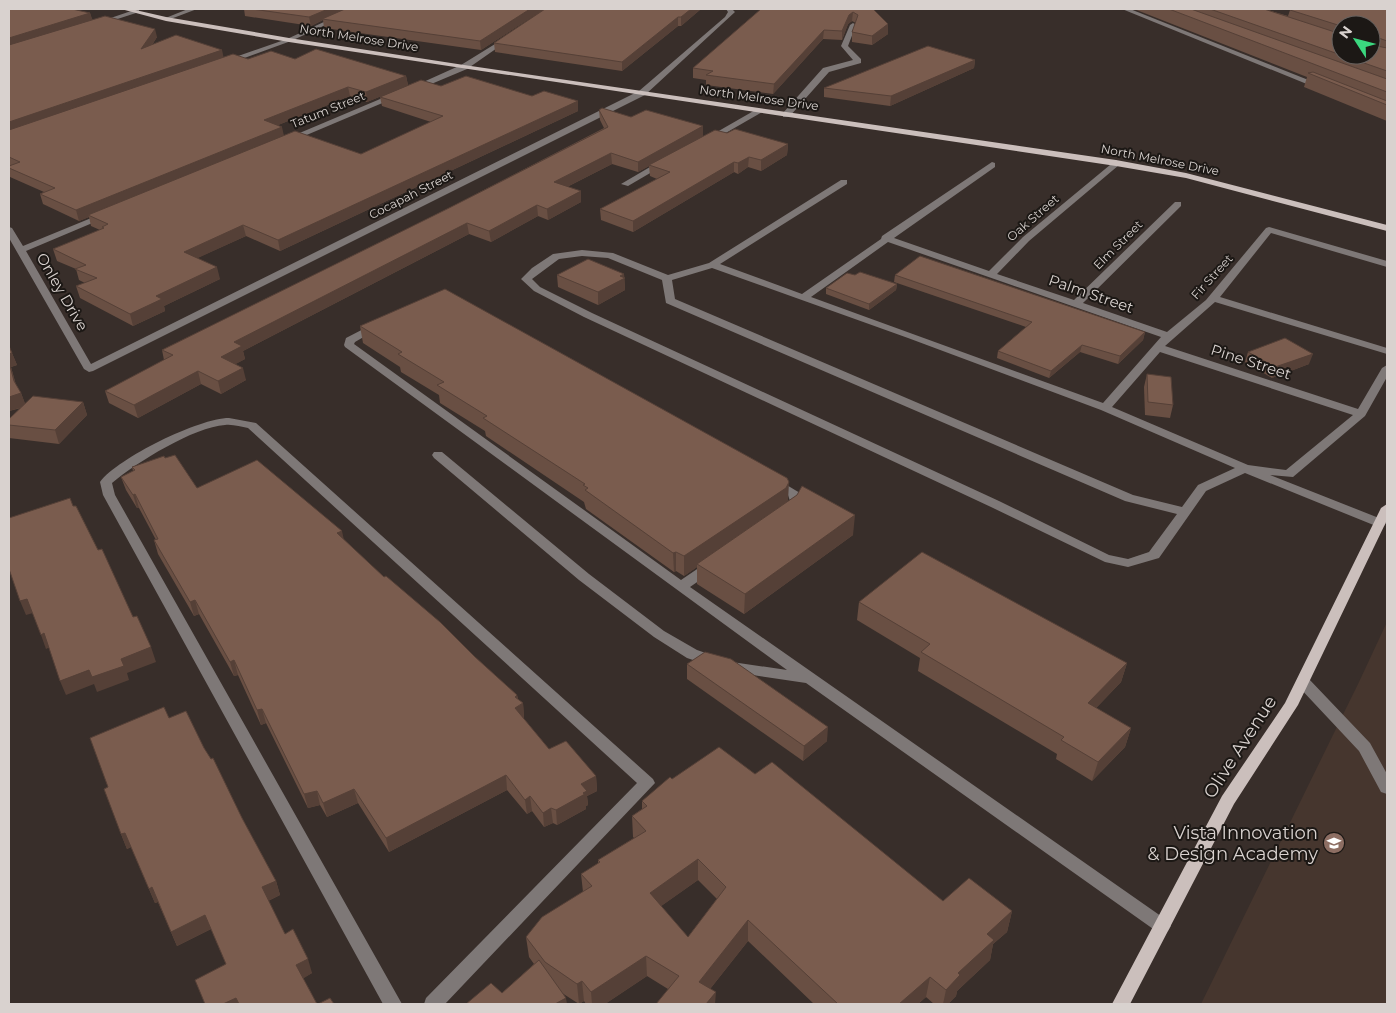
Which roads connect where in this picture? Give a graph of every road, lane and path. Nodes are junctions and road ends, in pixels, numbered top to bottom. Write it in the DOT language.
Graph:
graph roads {
  1 [pos="124,9"];
  2 [pos="194,9"];
  3 [pos="357,9"];
  4 [pos="728,9"];
  5 [pos="1125,9"];
  6 [pos="137,11"];
  7 [pos="166,19"];
  8 [pos="853,25"];
  9 [pos="91,26"];
  10 [pos="512,35"];
  11 [pos="289,40"];
  12 [pos="214,66"];
  13 [pos="464,67"];
  14 [pos="1333,91"];
  15 [pos="642,93"];
  16 [pos="760,111"];
  17 [pos="786,114"];
  18 [pos="701,143"];
  19 [pos="278,144"];
  20 [pos="676,156"];
  21 [pos="1116,163"];
  22 [pos="992,165"];
  23 [pos="844,182"];
  24 [pos="625,184"];
  25 [pos="1178,204"];
  26 [pos="112,212"];
  27 [pos="1387,228"];
  28 [pos="9,230"];
  29 [pos="885,238"];
  30 [pos="21,250"];
  31 [pos="1387,264"];
  32 [pos="712,265"];
  33 [pos="990,275"];
  34 [pos="667,278"];
  35 [pos="802,298"];
  36 [pos="1213,298"];
  37 [pos="1076,304"];
  38 [pos="388,320"];
  39 [pos="1168,336"];
  40 [pos="1159,348"];
  41 [pos="1387,351"];
  42 [pos="1387,368"];
  43 [pos="89,369"];
  44 [pos="1105,408"];
  45 [pos="1362,414"];
  46 [pos="438,455"];
  47 [pos="1245,468"];
  48 [pos="762,474"];
  49 [pos="1387,508"];
  50 [pos="1185,512"];
  51 [pos="775,521"];
  52 [pos="1380,523"];
  53 [pos="720,559"];
  54 [pos="681,587"];
  55 [pos="809,678"];
  56 [pos="1303,682"];
  57 [pos="1387,788"];
  58 [pos="1162,926"];
  59 [pos="393,1004"];
  60 [pos="433,1004"];
  61 [pos="1121,1004"];
  1 -- 6 [label="main road, North Melrose Drive"];
  2 -- 7 [label="street"];
  3 -- 11 [label="street"];
  4 -- 15 [label="street, Cocapah Street"];
  5 -- 14 [label="street"];
  6 -- 7 [label="main road, North Melrose Drive"];
  6 -- 9 [label="street"];
  7 -- 11 [label="main road, North Melrose Drive"];
  8 -- 17 [label="street"];
  10 -- 13 [label="street, Tatum Street"];
  11 -- 12 [label="street"];
  11 -- 13 [label="main road, North Melrose Drive"];
  13 -- 15 [label="main road, North Melrose Drive"];
  13 -- 19 [label="street, Tatum Street"];
  15 -- 16 [label="main road, North Melrose Drive"];
  15 -- 43 [label="street, Cocapah Street"];
  16 -- 17 [label="main road, North Melrose Drive"];
  16 -- 18 [label="street"];
  17 -- 21 [label="main road, North Melrose Drive"];
  20 -- 24 [label="street"];
  21 -- 27 [label="main road, North Melrose Drive"];
  21 -- 33 [label="street, Oak Street"];
  22 -- 29 [label="street"];
  23 -- 32 [label="street"];
  25 -- 37 [label="street, Elm Street"];
  26 -- 30 [label="street"];
  28 -- 30 [label="street, Onley Drive"];
  29 -- 33 [label="street, Palm Street"];
  29 -- 35 [label="street"];
  30 -- 43 [label="street, Onley Drive"];
  31 -- 36 [label="street, Fir Street"];
  32 -- 34 [label="street"];
  32 -- 35 [label="street"];
  33 -- 37 [label="street, Palm Street"];
  34 -- 50 [label="street"];
  34 -- 50 [label="street"];
  35 -- 44 [label="street"];
  36 -- 39 [label="street, Fir Street"];
  36 -- 41 [label="street"];
  37 -- 39 [label="street, Palm Street"];
  38 -- 54 [label="street"];
  39 -- 40 [label="street"];
  40 -- 44 [label="street"];
  40 -- 45 [label="street, Pine Street"];
  42 -- 45 [label="street"];
  44 -- 47 [label="street"];
  45 -- 47 [label="street"];
  46 -- 55 [label="street"];
  47 -- 50 [label="street"];
  47 -- 52 [label="street"];
  48 -- 51 [label="street"];
  49 -- 52 [label="main road, Olive Avenue"];
  52 -- 56 [label="main road, Olive Avenue"];
  53 -- 54 [label="street"];
  54 -- 55 [label="street"];
  55 -- 58 [label="street"];
  56 -- 57 [label="street"];
  56 -- 58 [label="main road, Olive Avenue"];
  58 -- 61 [label="main road, Olive Avenue"];
  59 -- 60 [label="street"];
}
